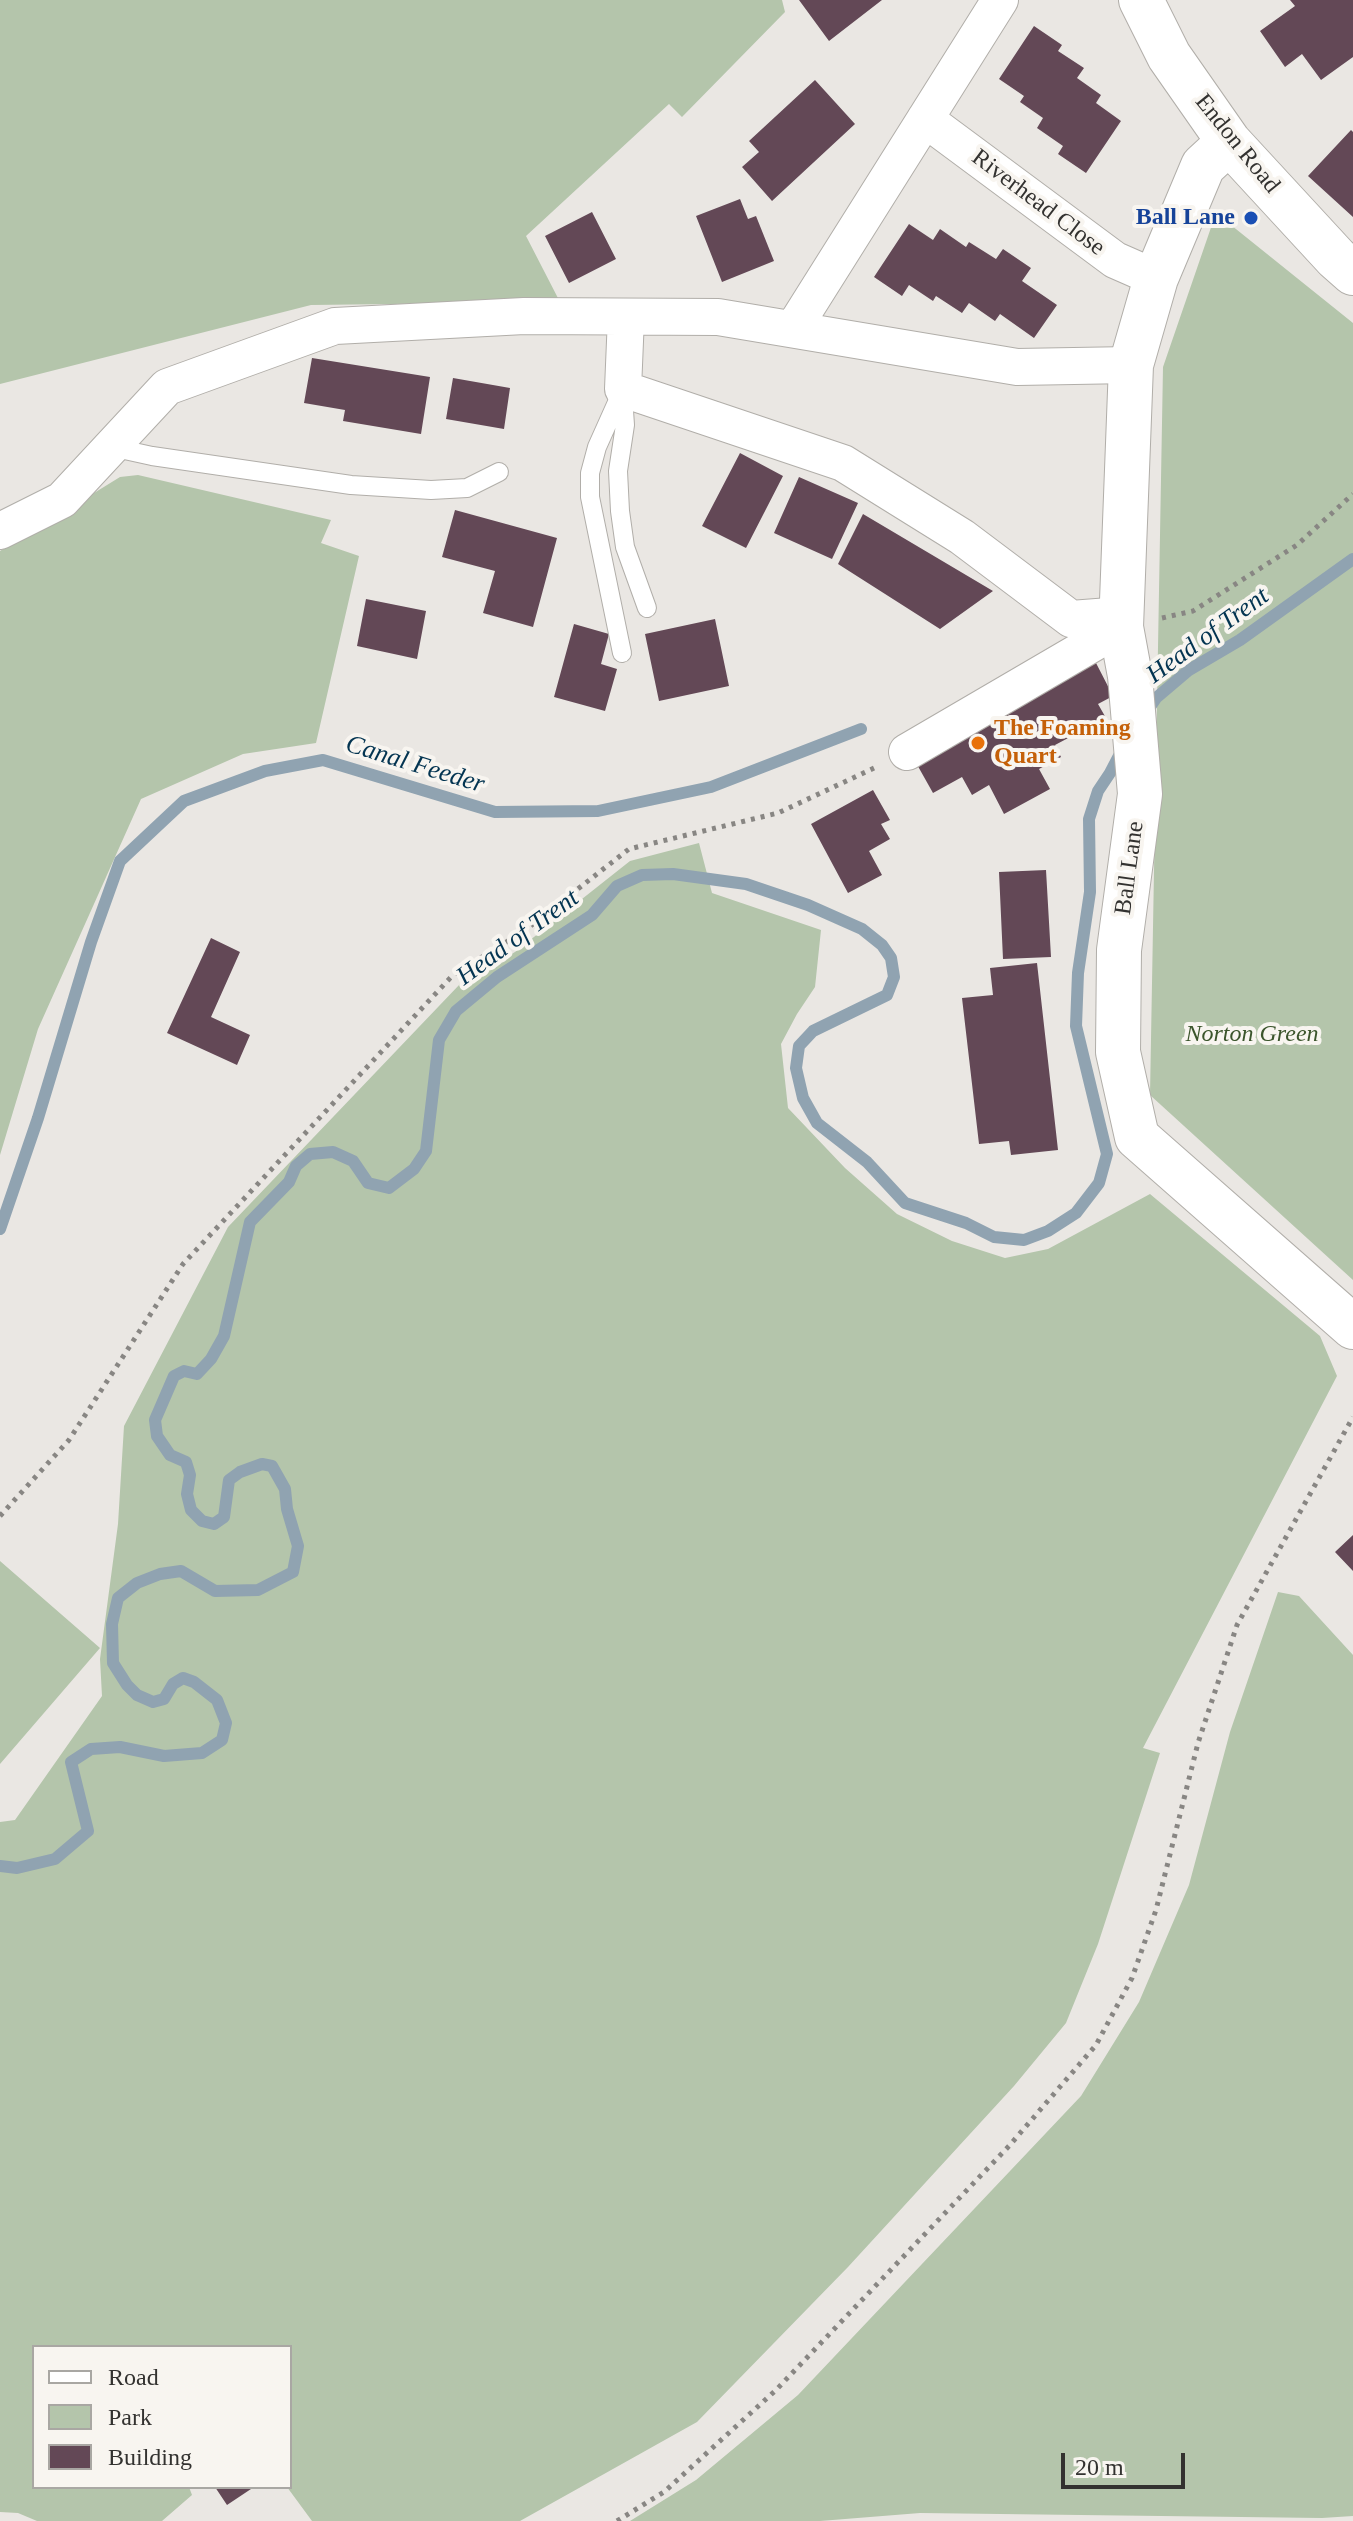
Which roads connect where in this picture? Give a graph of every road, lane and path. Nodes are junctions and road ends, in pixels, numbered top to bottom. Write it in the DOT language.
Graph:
graph roads {
  1 [pos="1000,0"];
  2 [pos="1141,0"];
  3 [pos="925,119"];
  4 [pos="1229,142"];
  5 [pos="1353,273"];
  6 [pos="1156,278"];
  7 [pos="626,317"];
  8 [pos="793,329"];
  9 [pos="1131,365"];
  10 [pos="623,389"];
  11 [pos="111,447"];
  12 [pos="499,472"];
  13 [pos="1353,494"];
  14 [pos="0,531"];
  15 [pos="647,608"];
  16 [pos="1122,621"];
  17 [pos="622,653"];
  18 [pos="907,752"];
  19 [pos="1353,1327"];
  20 [pos="1353,1417"];
  21 [pos="0,1516"];
  22 [pos="617,2521"];
  1 -- 3 [label="street"];
  2 -- 4 [label="street, Endon Road"];
  3 -- 6 [label="street, Riverhead Close"];
  3 -- 8 [label="street"];
  4 -- 5 [label="street, Endon Road"];
  4 -- 6 [label="street, Ball Lane"];
  6 -- 9 [label="street, Ball Lane"];
  7 -- 8 [label="street"];
  7 -- 10 [label="street"];
  7 -- 11 [label="street"];
  8 -- 9 [label="street"];
  9 -- 16 [label="street, Ball Lane"];
  10 -- 15 [label="lane"];
  10 -- 16 [label="street"];
  10 -- 17 [label="lane"];
  11 -- 12 [label="lane"];
  11 -- 14 [label="street"];
  13 -- 16 [label="path"];
  16 -- 18 [label="street"];
  16 -- 19 [label="street, Ball Lane"];
  18 -- 21 [label="path"];
  20 -- 22 [label="path"];
}
